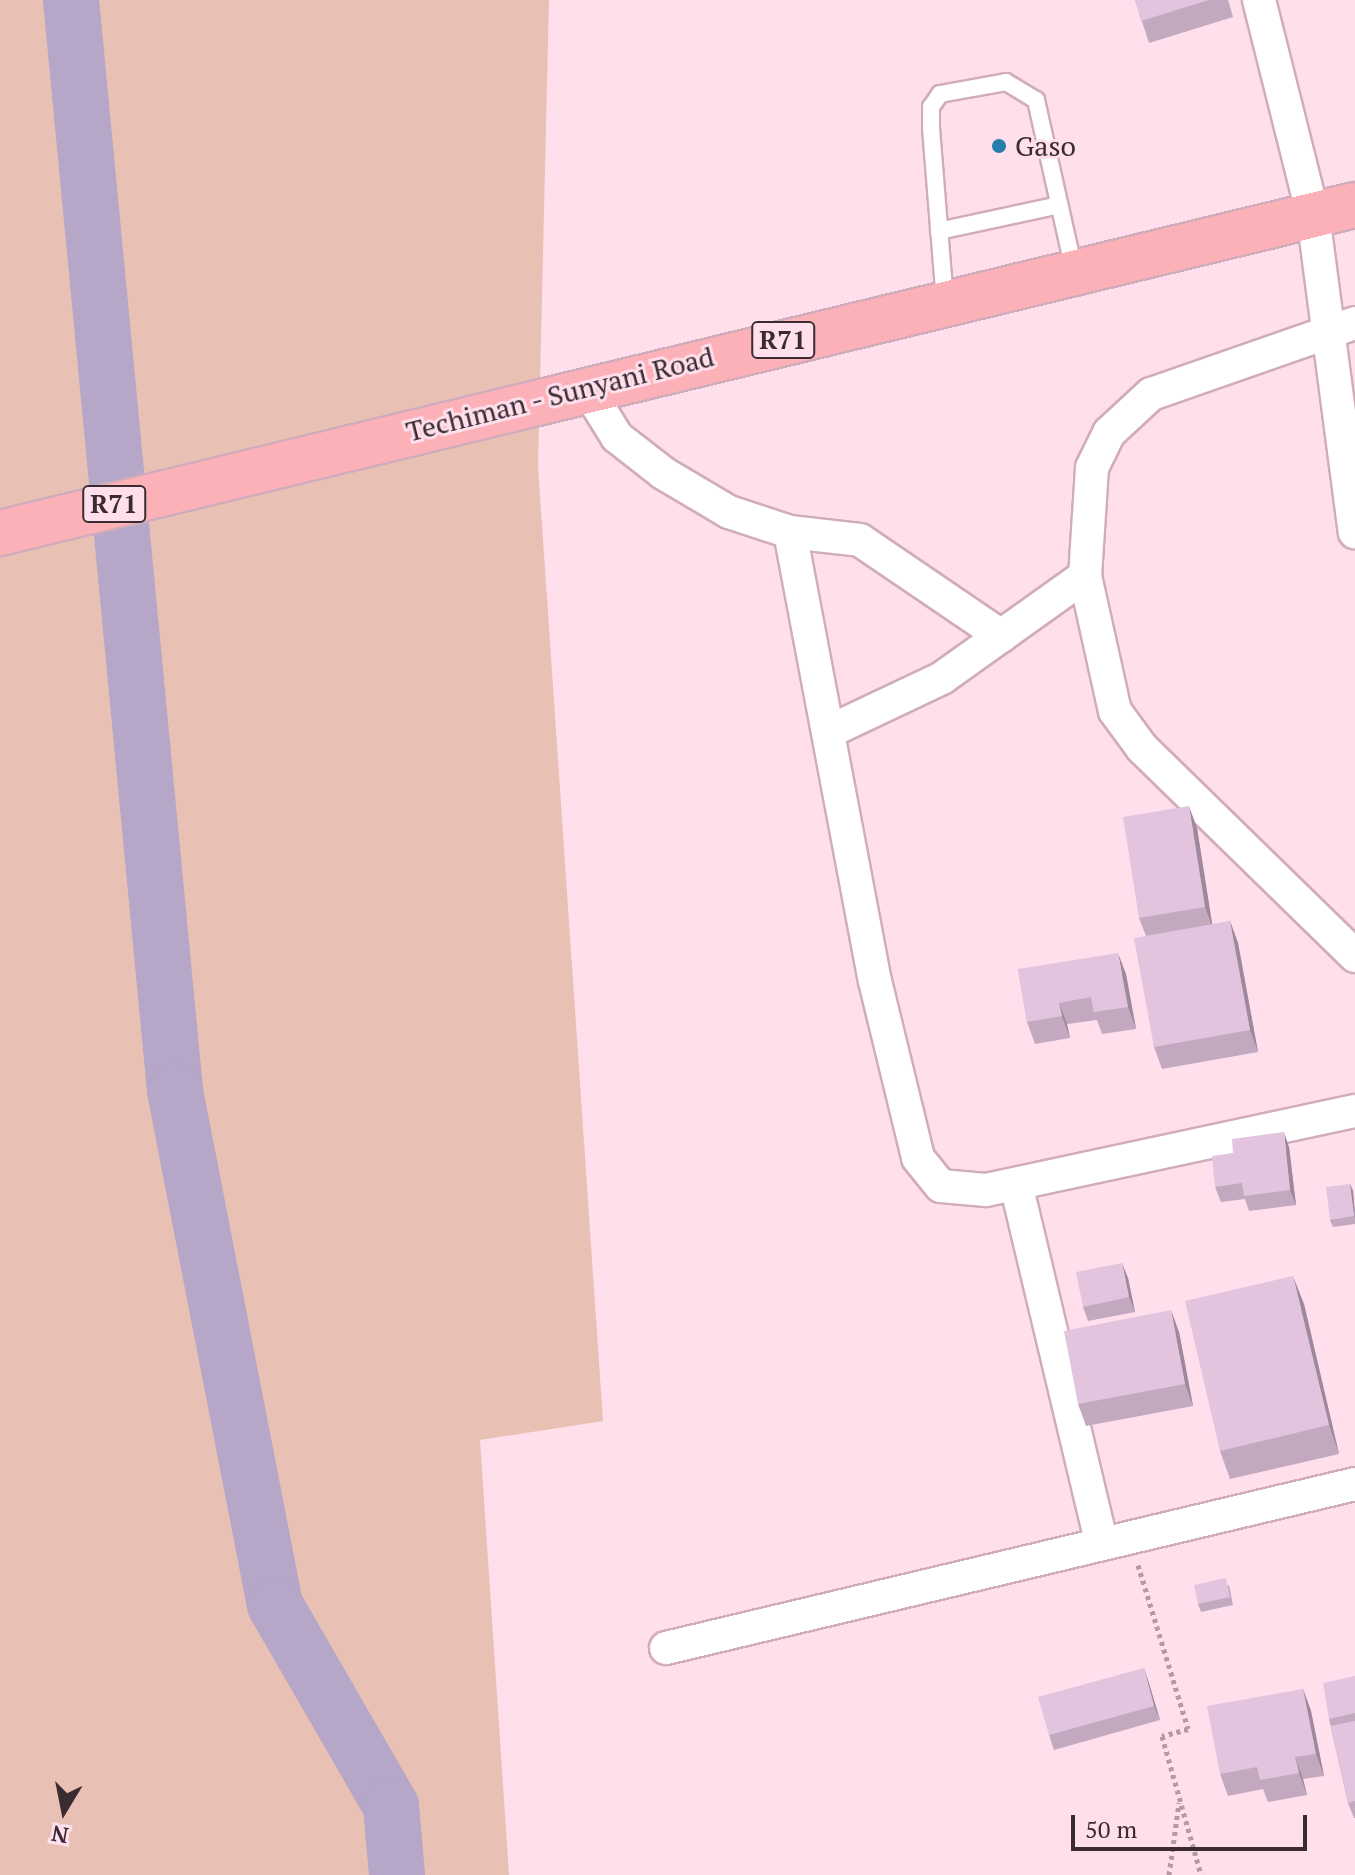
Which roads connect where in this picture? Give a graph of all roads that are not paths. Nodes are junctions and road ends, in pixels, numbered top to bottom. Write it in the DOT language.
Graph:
graph roads {
  1 [pos="1259,0"];
  2 [pos="1059,205"];
  3 [pos="1355,205"];
  4 [pos="1313,215"];
  5 [pos="939,231"];
  6 [pos="1074,272"];
  7 [pos="945,302"];
  8 [pos="1341,325"];
  9 [pos="586,387"];
  10 [pos="8,531"];
  11 [pos="790,532"];
  12 [pos="1355,532"];
  13 [pos="1085,576"];
  14 [pos="1001,636"];
  15 [pos="828,732"];
  16 [pos="1355,956"];
  17 [pos="1355,1111"];
  18 [pos="1016,1184"];
  19 [pos="1355,1484"];
  20 [pos="1116,1541"];
  21 [pos="666,1648"];
  1 -- 4 [label="street"];
  2 -- 5 [label="lane"];
  2 -- 5 [label="lane"];
  2 -- 6 [label="lane"];
  3 -- 4 [label="main road, Techiman - Sunyani Road / R71"];
  4 -- 6 [label="main road, Techiman - Sunyani Road / R71"];
  4 -- 8 [label="street"];
  5 -- 7 [label="lane"];
  6 -- 7 [label="main road, Techiman - Sunyani Road / R71"];
  7 -- 9 [label="main road, Techiman - Sunyani Road / R71"];
  8 -- 12 [label="street"];
  8 -- 13 [label="street"];
  9 -- 10 [label="main road, Techiman - Sunyani Road / R71"];
  9 -- 11 [label="street"];
  11 -- 14 [label="street"];
  11 -- 15 [label="street"];
  13 -- 14 [label="street"];
  13 -- 16 [label="street"];
  14 -- 15 [label="street"];
  15 -- 18 [label="street"];
  17 -- 18 [label="street"];
  18 -- 20 [label="street"];
  19 -- 20 [label="street"];
  20 -- 21 [label="street"];
}
